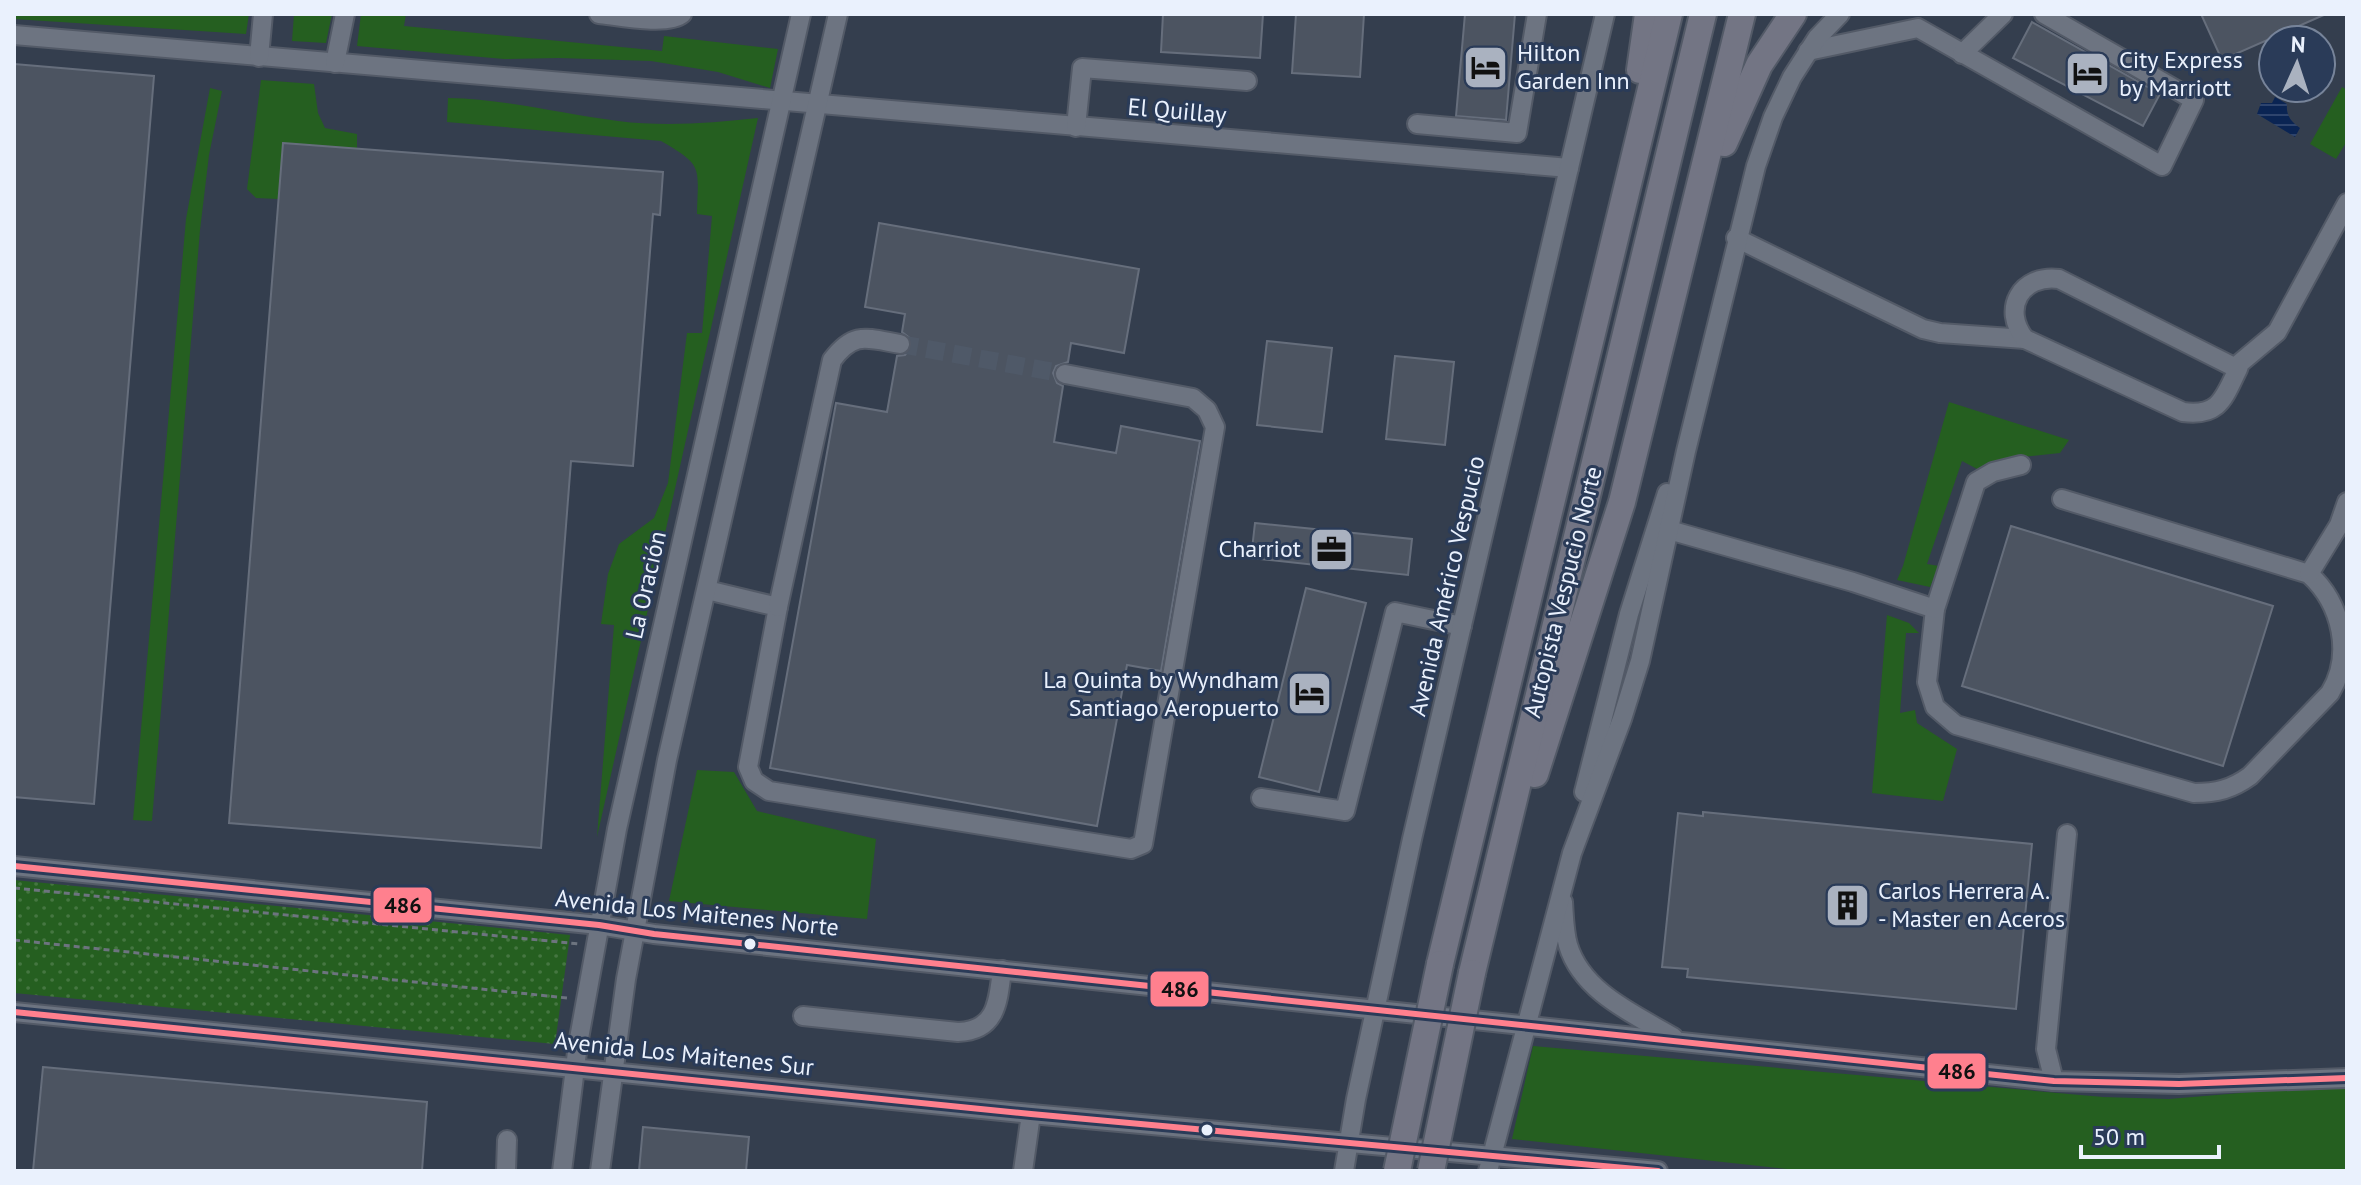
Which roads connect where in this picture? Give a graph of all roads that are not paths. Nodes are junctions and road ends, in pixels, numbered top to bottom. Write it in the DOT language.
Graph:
graph roads {
  1 [pos="263,14"];
  2 [pos="345,14"];
  3 [pos="599,14"];
  4 [pos="682,14"];
  5 [pos="801,14"];
  6 [pos="838,14"];
  7 [pos="1537,14"];
  8 [pos="1605,14"];
  9 [pos="1648,14"];
  10 [pos="1669,14"];
  11 [pos="1703,14"];
  12 [pos="1742,14"];
  13 [pos="1793,14"];
  14 [pos="1840,14"];
  15 [pos="2003,14"];
  16 [pos="2044,14"];
  17 [pos="1917,21"];
  18 [pos="14,35"];
  19 [pos="1808,51"];
  20 [pos="1962,54"];
  21 [pos="259,57"];
  22 [pos="335,63"];
  23 [pos="1247,81"];
  24 [pos="781,100"];
  25 [pos="817,105"];
  26 [pos="1417,124"];
  27 [pos="1076,127"];
  28 [pos="1569,168"];
  29 [pos="2347,203"];
  30 [pos="1696,208"];
  31 [pos="1622,209"];
  32 [pos="1736,238"];
  33 [pos="2025,339"];
  34 [pos="900,344"];
  35 [pos="2238,369"];
  36 [pos="1065,374"];
  37 [pos="1686,451"];
  38 [pos="2021,465"];
  39 [pos="2062,499"];
  40 [pos="2347,502"];
  41 [pos="1669,530"];
  42 [pos="2309,574"];
  43 [pos="707,590"];
  44 [pos="778,607"];
  45 [pos="1935,609"];
  46 [pos="1462,626"];
  47 [pos="1261,798"];
  48 [pos="2067,834"];
  49 [pos="1572,853"];
  50 [pos="1498,862"];
  51 [pos="14,866"];
  52 [pos="1562,890"];
  53 [pos="599,925"];
  54 [pos="634,932"];
  55 [pos="1002,970"];
  56 [pos="1374,1009"];
  57 [pos="14,1012"];
  58 [pos="803,1016"];
  59 [pos="1525,1025"];
  60 [pos="1678,1041"];
  61 [pos="574,1067"];
  62 [pos="612,1071"];
  63 [pos="2347,1078"];
  64 [pos="2054,1081"];
  65 [pos="1031,1114"];
  66 [pos="507,1140"];
  67 [pos="1348,1144"];
  68 [pos="1490,1163"];
  69 [pos="506,1171"];
  70 [pos="562,1171"];
  71 [pos="600,1171"];
  72 [pos="1023,1171"];
  73 [pos="1344,1171"];
  74 [pos="1397,1171"];
  75 [pos="1431,1171"];
  76 [pos="1658,1171"];
  1 -- 21 [label="street"];
  2 -- 22 [label="street"];
  3 -- 4 [label="street"];
  5 -- 24 [label="street, La Oración"];
  6 -- 25 [label="street"];
  7 -- 26 [label="street"];
  8 -- 28 [label="street, Avenida Américo Vespucio"];
  9 -- 31 [label="highway"];
  10 -- 31 [label="highway, Autopista Vespucio Norte"];
  11 -- 50 [label="highway, Autopista Vespucio Norte"];
  12 -- 30 [label="highway"];
  13 -- 30 [label="highway"];
  14 -- 19 [label="street"];
  15 -- 20 [label="street"];
  16 -- 20 [label="street"];
  17 -- 19 [label="street"];
  17 -- 20 [label="street"];
  18 -- 21 [label="street, El Quillay"];
  19 -- 32 [label="street"];
  21 -- 22 [label="street, El Quillay"];
  22 -- 24 [label="street, El Quillay"];
  23 -- 27 [label="street"];
  24 -- 25 [label="street, El Quillay"];
  24 -- 53 [label="street, La Oración"];
  25 -- 27 [label="street, El Quillay"];
  25 -- 43 [label="street"];
  27 -- 28 [label="street, El Quillay"];
  28 -- 46 [label="street, Avenida Américo Vespucio"];
  29 -- 35 [label="street"];
  30 -- 50 [label="highway"];
  31 -- 74 [label="highway, Autopista Vespucio Norte, bridge"];
  32 -- 33 [label="street"];
  32 -- 37 [label="street"];
  33 -- 35 [label="street"];
  33 -- 35 [label="street"];
  34 -- 44 [label="street"];
  36 -- 44 [label="street"];
  37 -- 41 [label="street"];
  37 -- 49 [label="street"];
  38 -- 45 [label="street"];
  39 -- 42 [label="street"];
  40 -- 42 [label="street"];
  41 -- 45 [label="street"];
  41 -- 49 [label="street"];
  42 -- 45 [label="street"];
  43 -- 44 [label="street"];
  43 -- 54 [label="street"];
  46 -- 47 [label="street"];
  46 -- 56 [label="street, Avenida Américo Vespucio"];
  48 -- 64 [label="street"];
  49 -- 52 [label="street"];
  50 -- 75 [label="highway, Autopista Vespucio Norte, bridge"];
  51 -- 53 [label="street, Avenida Los Maitenes Norte"];
  52 -- 59 [label="street"];
  52 -- 60 [label="street"];
  53 -- 54 [label="street, Avenida Los Maitenes Norte"];
  53 -- 61 [label="street, La Oración"];
  54 -- 55 [label="street, Avenida Los Maitenes Norte"];
  54 -- 62 [label="street"];
  55 -- 56 [label="street, Avenida Los Maitenes Norte"];
  55 -- 58 [label="street"];
  56 -- 59 [label="street, Avenida Los Maitenes Norte"];
  56 -- 67 [label="street, Avenida Américo Vespucio"];
  57 -- 61 [label="street, Avenida Los Maitenes Sur"];
  59 -- 60 [label="street, Avenida Los Maitenes Norte"];
  59 -- 68 [label="street"];
  60 -- 64 [label="street, Avenida Los Maitenes Norte"];
  61 -- 62 [label="street, Avenida Los Maitenes Sur"];
  61 -- 70 [label="street, La Oración"];
  62 -- 65 [label="street, Avenida Los Maitenes Sur"];
  62 -- 71 [label="street"];
  63 -- 64 [label="street, Avenida Los Maitenes Norte"];
  65 -- 67 [label="street, Avenida Los Maitenes Sur"];
  65 -- 72 [label="street"];
  66 -- 69 [label="street"];
  67 -- 68 [label="street, Avenida Los Maitenes Sur"];
  67 -- 73 [label="street, Avenida Américo Vespucio"];
  68 -- 76 [label="street, Avenida Los Maitenes Sur"];
}
